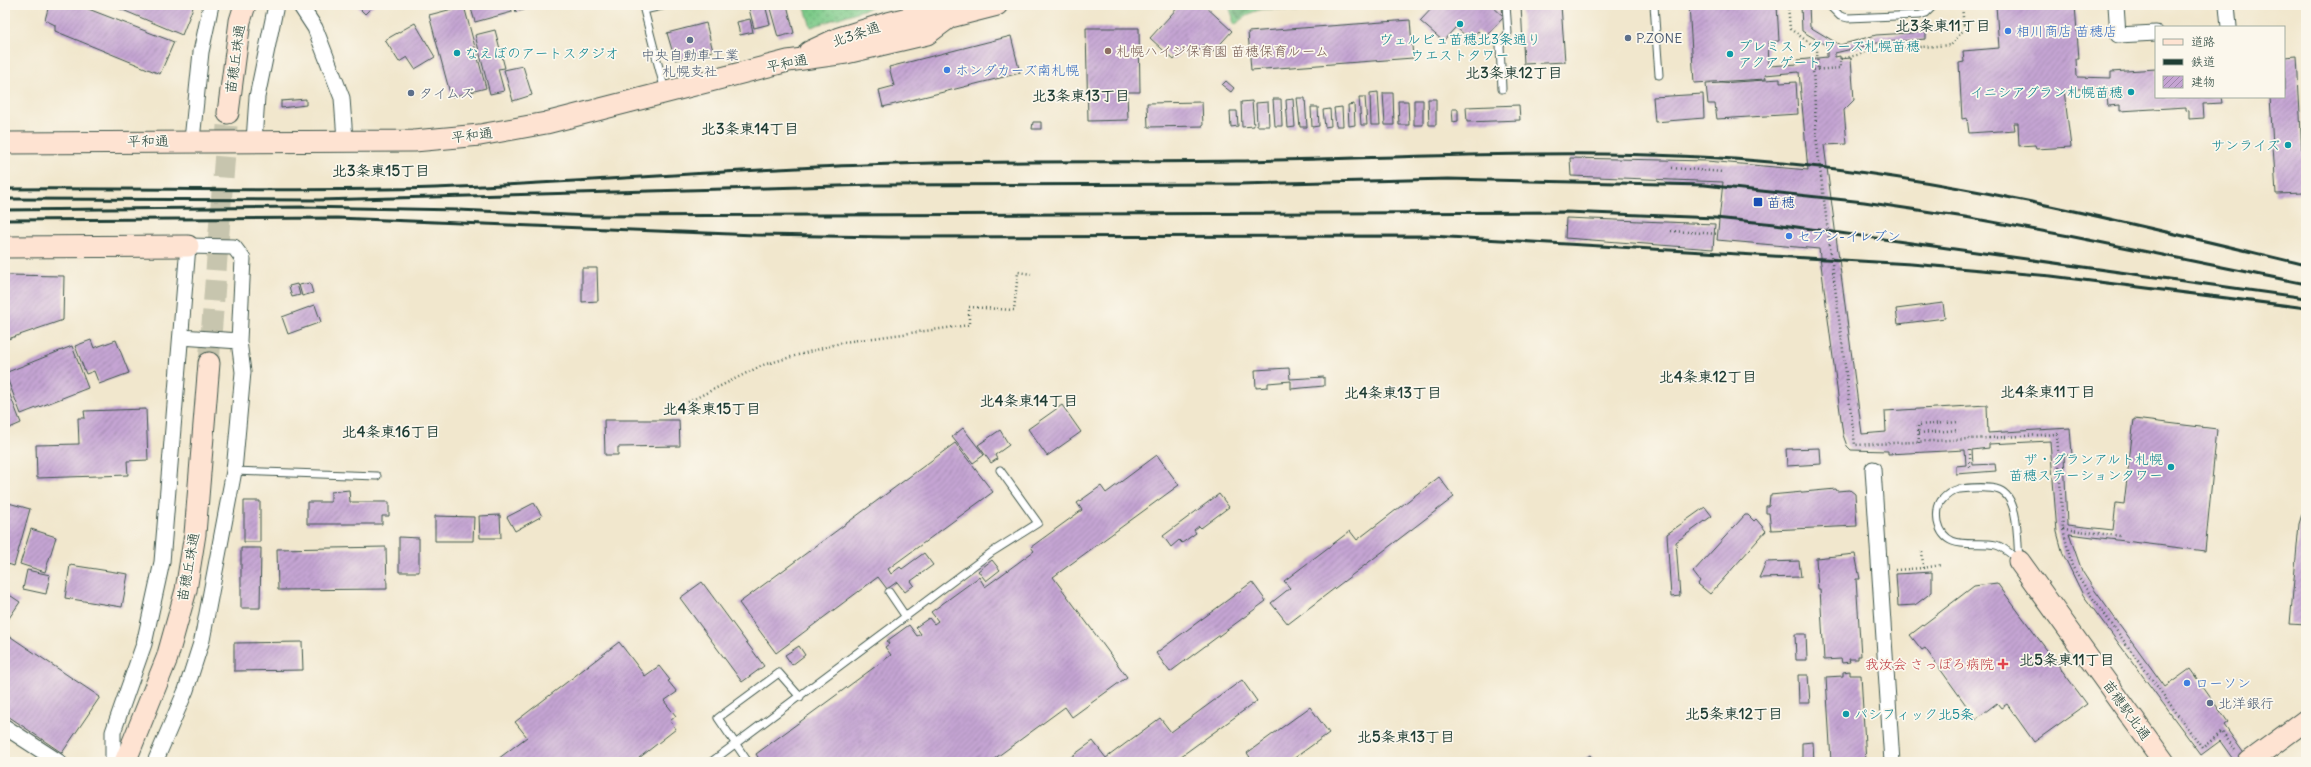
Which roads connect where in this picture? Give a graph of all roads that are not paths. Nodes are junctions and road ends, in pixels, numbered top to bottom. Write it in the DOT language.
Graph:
graph roads {
  1 [pos="211,5"];
  2 [pos="245,5"];
  3 [pos="276,5"];
  4 [pos="300,5"];
  5 [pos="666,5"];
  6 [pos="997,5"];
  7 [pos="1506,5"];
  8 [pos="1654,5"];
  9 [pos="1829,5"];
  10 [pos="1934,5"];
  11 [pos="2116,5"];
  12 [pos="2228,5"];
  13 [pos="947,11"];
  14 [pos="921,18"];
  15 [pos="2229,26"];
  16 [pos="2155,33"];
  17 [pos="1659,75"];
  18 [pos="1502,89"];
  19 [pos="665,93"];
  20 [pos="228,113"];
  21 [pos="192,140"];
  22 [pos="344,140"];
  23 [pos="254,141"];
  24 [pos="5,143"];
  25 [pos="188,246"];
  26 [pos="5,247"];
  27 [pos="181,337"];
  28 [pos="239,341"];
  29 [pos="209,363"];
  30 [pos="1873,469"];
  31 [pos="1000,470"];
  32 [pos="234,471"];
  33 [pos="377,476"];
  34 [pos="2019,561"];
  35 [pos="889,592"];
  36 [pos="906,617"];
  37 [pos="800,697"];
  38 [pos="2306,720"];
  39 [pos="5,727"];
  40 [pos="735,744"];
  41 [pos="59,762"];
  42 [pos="112,762"];
  43 [pos="125,762"];
  44 [pos="155,762"];
  45 [pos="711,762"];
  46 [pos="748,762"];
  47 [pos="1892,762"];
  48 [pos="2164,762"];
  49 [pos="2249,762"];
  1 -- 21 [label="street"];
  2 -- 20 [label="street, 苗穂丘珠通"];
  3 -- 23 [label="street"];
  4 -- 22 [label="street"];
  5 -- 19 [label="lane"];
  6 -- 13 [label="street"];
  7 -- 18 [label="lane"];
  8 -- 17 [label="lane"];
  9 -- 10 [label="lane"];
  11 -- 16 [label="street"];
  12 -- 15 [label="street"];
  13 -- 14 [label="street"];
  14 -- 19 [label="street, 平和通"];
  19 -- 22 [label="street, 平和通"];
  21 -- 23 [label="street, 平和通"];
  21 -- 24 [label="street, 平和通"];
  22 -- 23 [label="street, 平和通"];
  25 -- 26 [label="street"];
  25 -- 27 [label="street"];
  25 -- 28 [label="street"];
  27 -- 28 [label="street"];
  27 -- 42 [label="street"];
  28 -- 32 [label="street"];
  29 -- 43 [label="street, 苗穂丘珠通"];
  30 -- 47 [label="street"];
  31 -- 36 [label="lane"];
  32 -- 33 [label="lane"];
  32 -- 44 [label="street"];
  34 -- 34 [label="lane"];
  34 -- 48 [label="street, 苗穂駅北通"];
  35 -- 36 [label="lane"];
  36 -- 37 [label="lane"];
  37 -- 40 [label="lane"];
  37 -- 40 [label="lane"];
  38 -- 49 [label="street"];
  39 -- 41 [label="street"];
  40 -- 45 [label="lane"];
  40 -- 46 [label="lane"];
}
